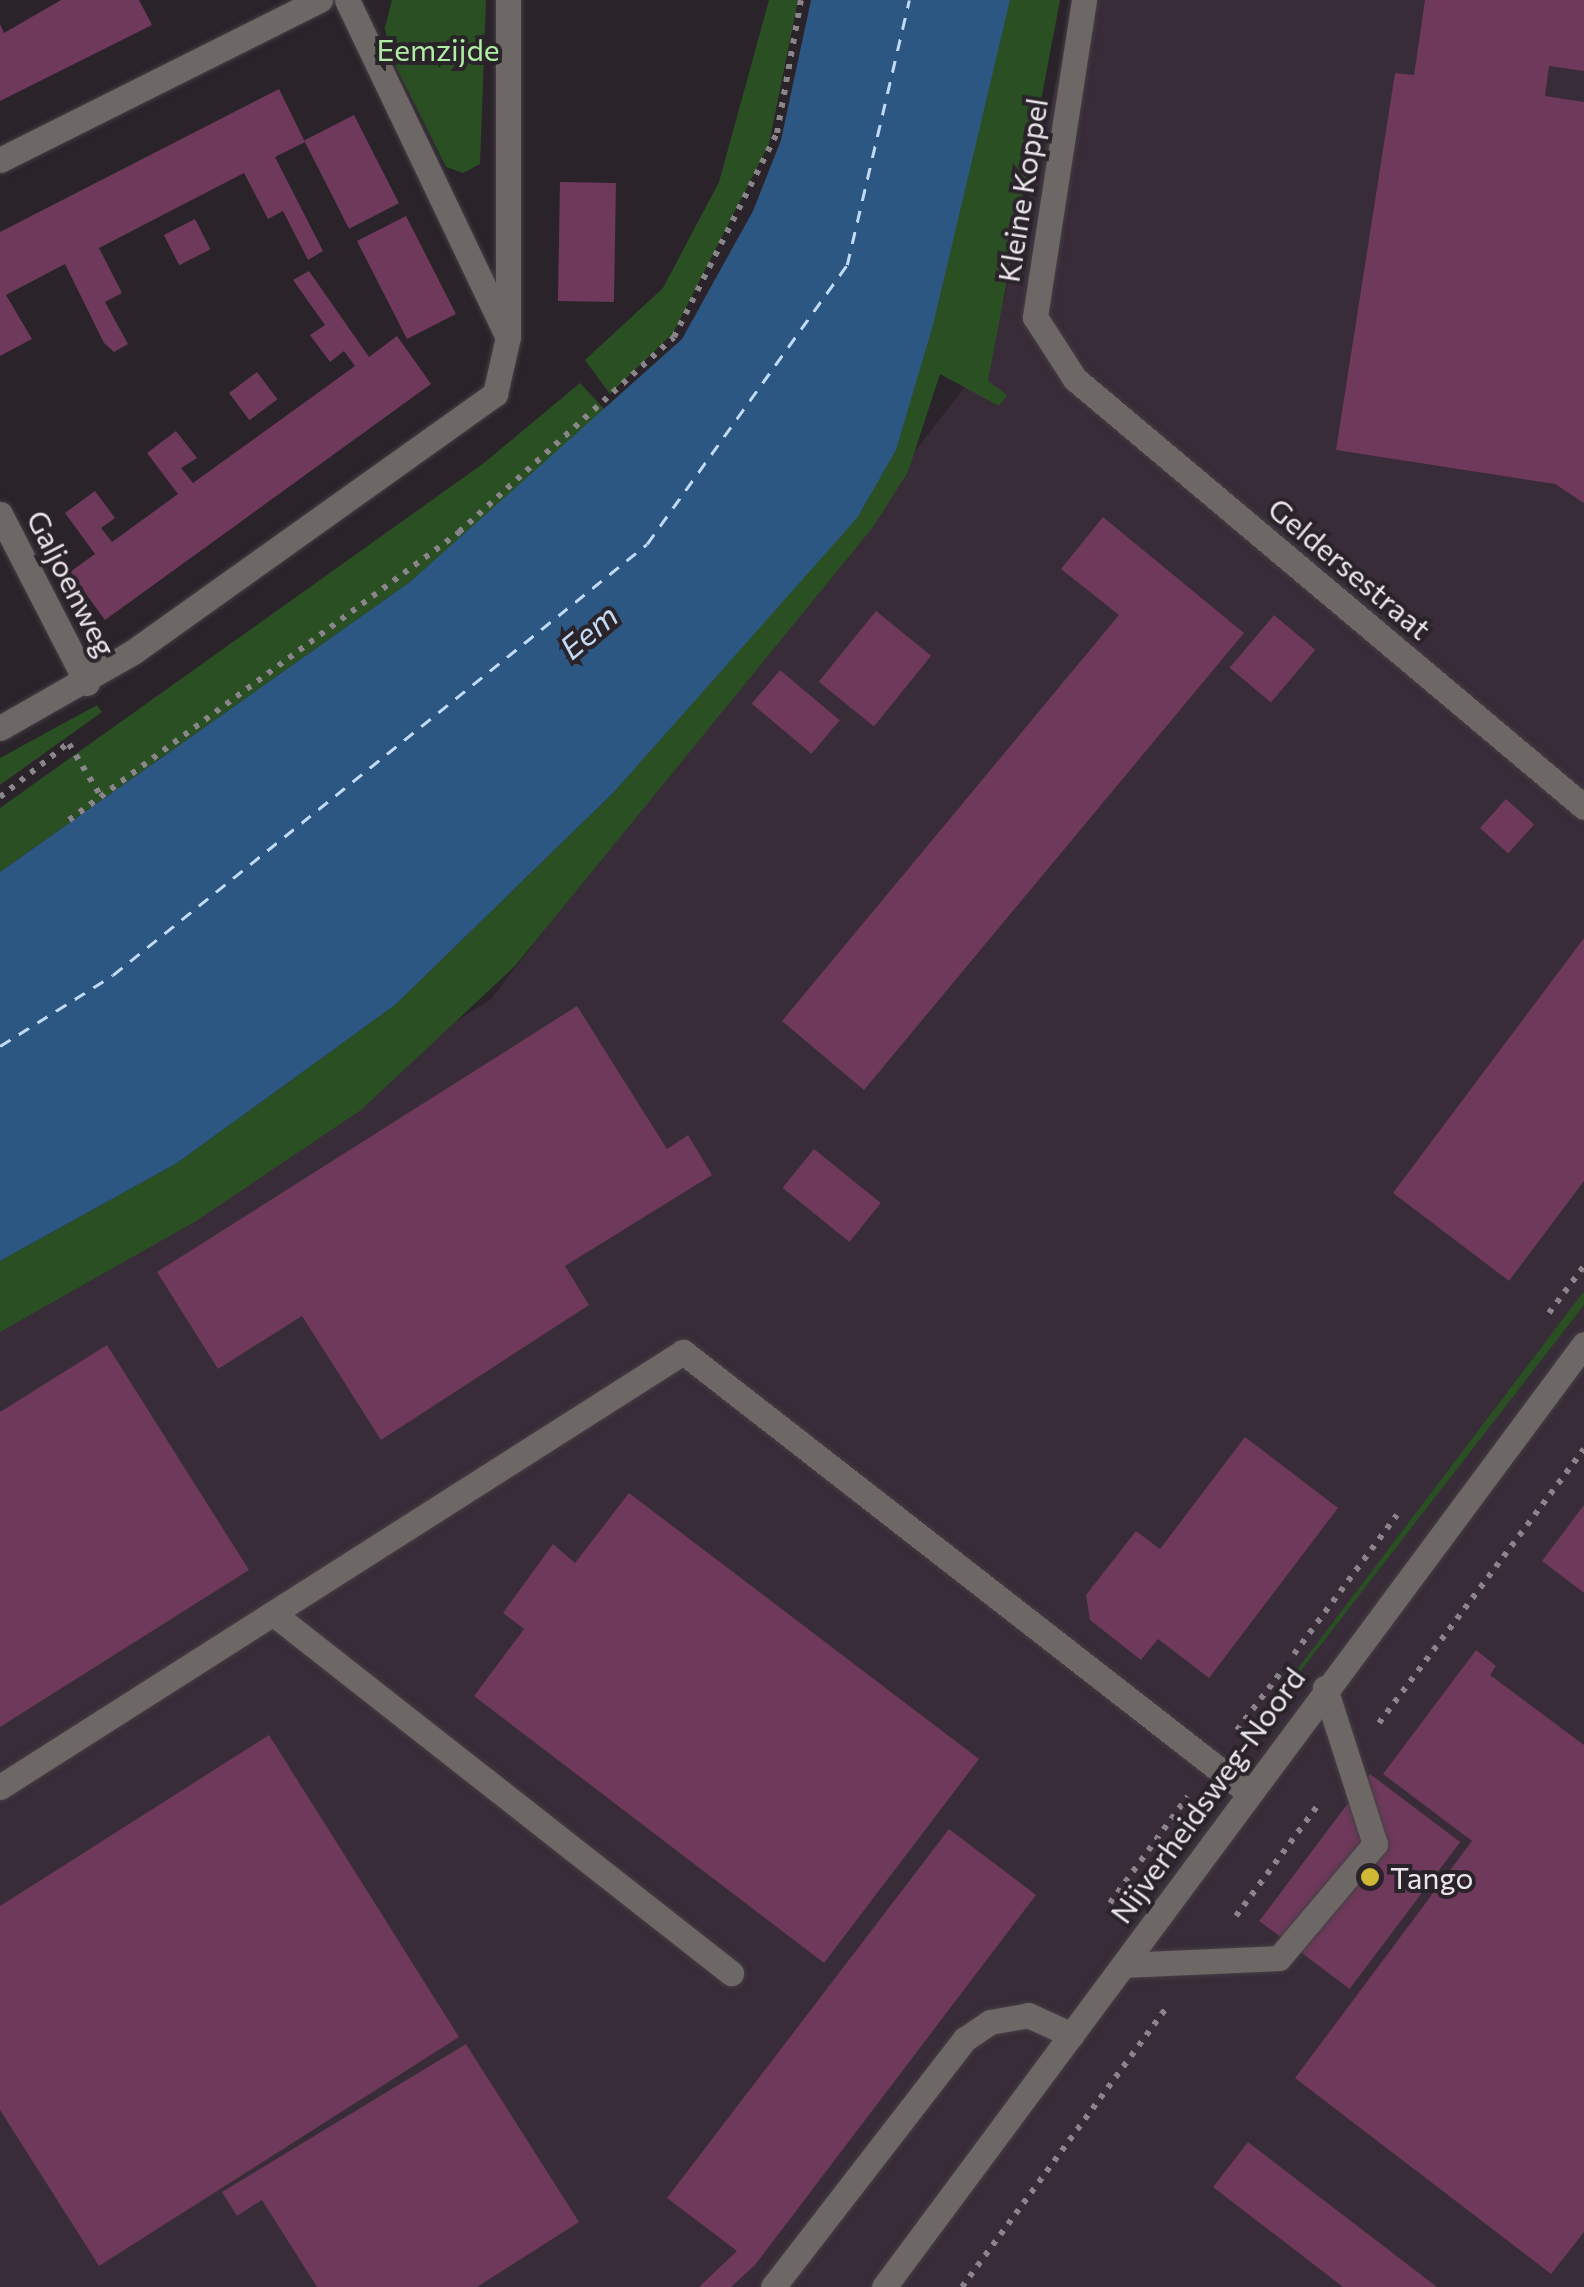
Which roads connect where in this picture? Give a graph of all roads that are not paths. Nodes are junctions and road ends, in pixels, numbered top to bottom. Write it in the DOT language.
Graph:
graph roads {
  1 [pos="320,0"];
  2 [pos="346,0"];
  3 [pos="508,0"];
  4 [pos="1084,0"];
  5 [pos="0,160"];
  6 [pos="508,337"];
  7 [pos="1075,379"];
  8 [pos="0,514"];
  9 [pos="87,683"];
  10 [pos="0,728"];
  11 [pos="1584,807"];
  12 [pos="1584,1344"];
  13 [pos="275,1615"];
  14 [pos="1325,1688"];
  15 [pos="0,1787"];
  16 [pos="1248,1793"];
  17 [pos="1124,1965"];
  18 [pos="731,1973"];
  19 [pos="1072,2035"];
  20 [pos="773,2287"];
  21 [pos="884,2287"];
  1 -- 5 [label="street"];
  2 -- 6 [label="street"];
  3 -- 6 [label="street"];
  4 -- 7 [label="street, Kleine Koppel"];
  6 -- 9 [label="street"];
  7 -- 11 [label="street, Geldersestraat"];
  8 -- 9 [label="street, Galjoenweg"];
  9 -- 10 [label="street"];
  12 -- 14 [label="street, Nijverheidsweg-Noord"];
  13 -- 15 [label="street"];
  13 -- 16 [label="street"];
  13 -- 18 [label="street"];
  14 -- 16 [label="street, Nijverheidsweg-Noord"];
  14 -- 17 [label="street"];
  16 -- 17 [label="street, Nijverheidsweg-Noord"];
  17 -- 19 [label="street, Nijverheidsweg-Noord"];
  19 -- 20 [label="street"];
  19 -- 21 [label="street, Nijverheidsweg-Noord"];
}
